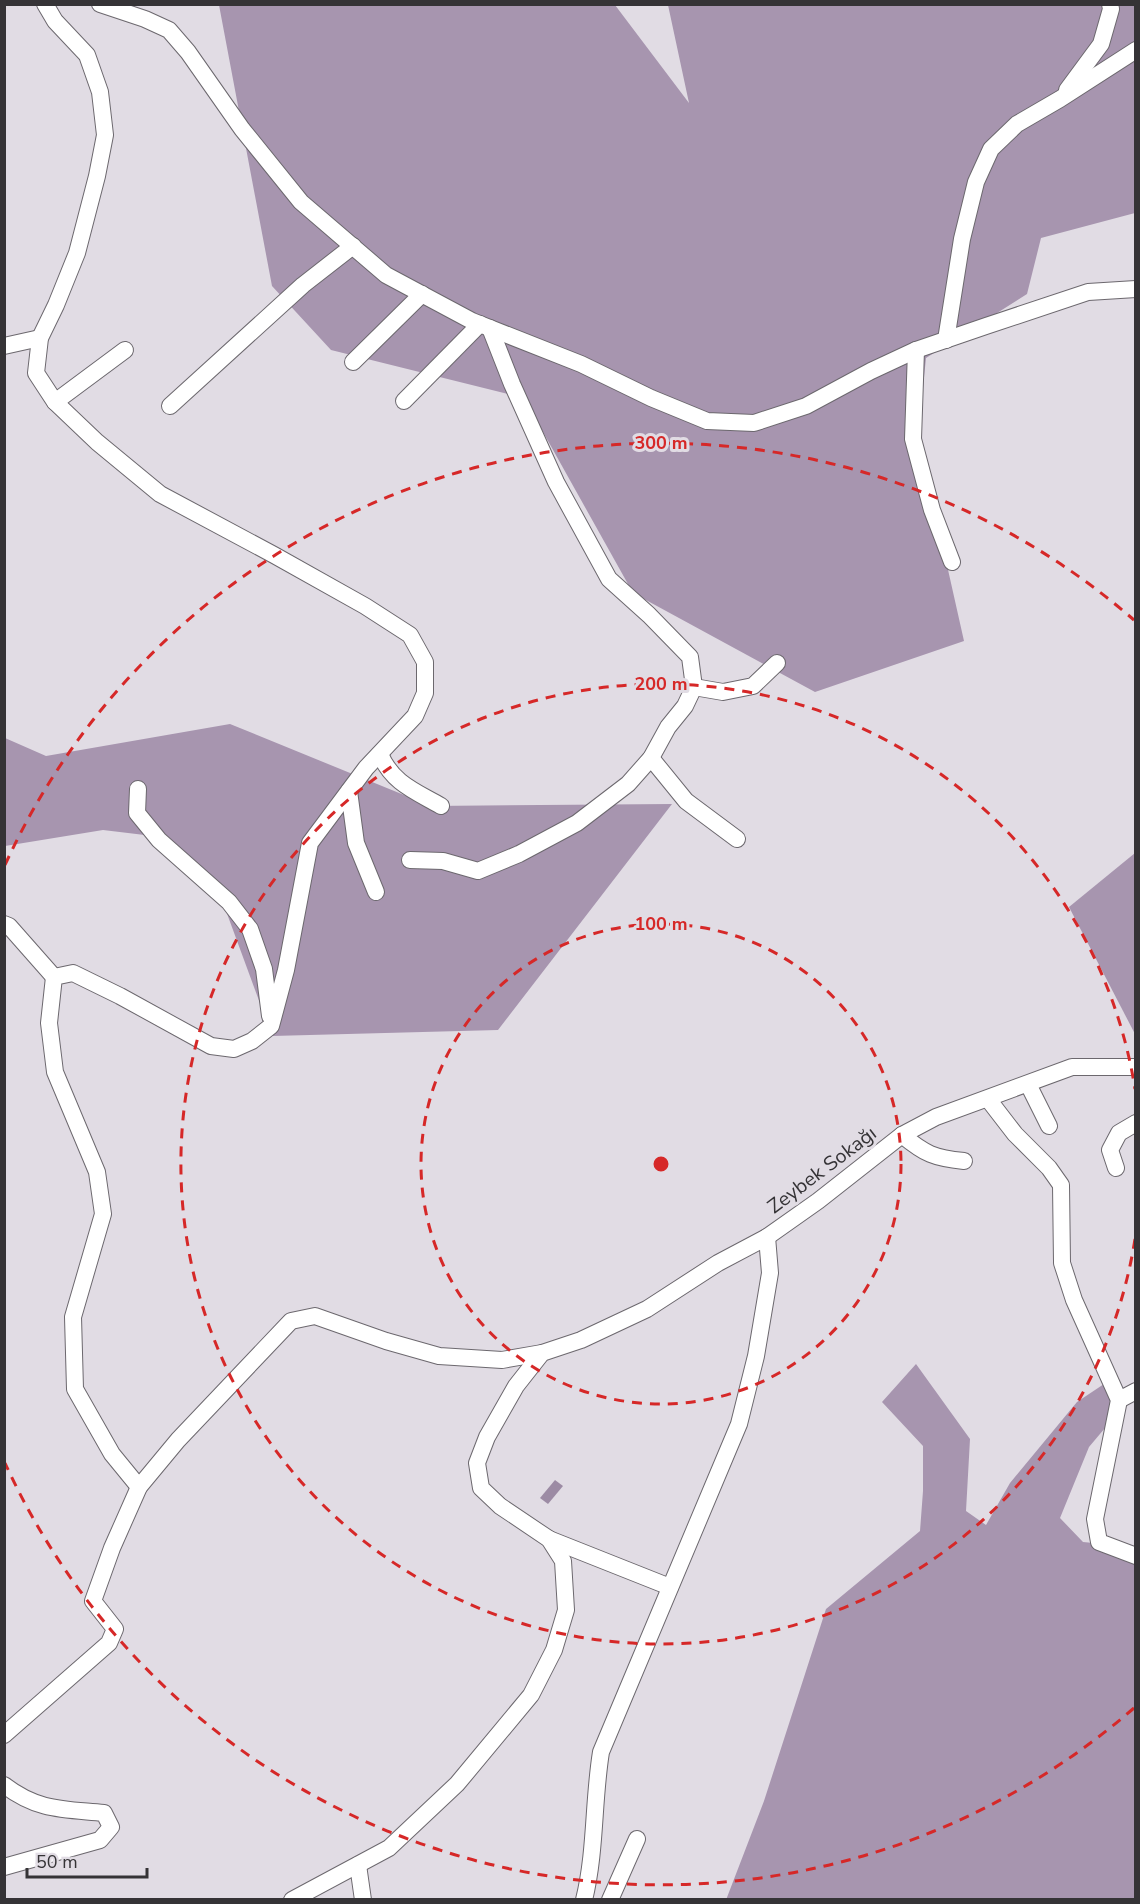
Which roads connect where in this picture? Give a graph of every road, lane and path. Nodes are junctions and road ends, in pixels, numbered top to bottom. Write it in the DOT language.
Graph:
graph roads {
  1 [pos="45,4"];
  2 [pos="100,4"];
  3 [pos="1110,4"];
  4 [pos="1136,50"];
  5 [pos="1060,99"];
  6 [pos="353,246"];
  7 [pos="1136,290"];
  8 [pos="422,294"];
  9 [pos="485,326"];
  10 [pos="40,338"];
  11 [pos="946,340"];
  12 [pos="4,346"];
  13 [pos="125,350"];
  14 [pos="916,350"];
  15 [pos="353,362"];
  16 [pos="404,401"];
  17 [pos="55,402"];
  18 [pos="170,405"];
  19 [pos="952,562"];
  20 [pos="777,663"];
  21 [pos="694,687"];
  22 [pos="380,754"];
  23 [pos="651,758"];
  24 [pos="138,789"];
  25 [pos="349,791"];
  26 [pos="441,806"];
  27 [pos="737,840"];
  28 [pos="410,860"];
  29 [pos="376,892"];
  30 [pos="4,924"];
  31 [pos="54,977"];
  32 [pos="271,1026"];
  33 [pos="1136,1067"];
  34 [pos="1028,1084"];
  35 [pos="988,1099"];
  36 [pos="1136,1123"];
  37 [pos="1049,1126"];
  38 [pos="902,1135"];
  39 [pos="964,1161"];
  40 [pos="1116,1168"];
  41 [pos="767,1237"];
  42 [pos="543,1353"];
  43 [pos="1136,1391"];
  44 [pos="1119,1400"];
  45 [pos="139,1487"];
  46 [pos="549,1539"];
  47 [pos="1136,1556"];
  48 [pos="670,1587"];
  49 [pos="4,1735"];
  50 [pos="4,1785"];
  51 [pos="637,1839"];
  52 [pos="358,1864"];
  53 [pos="4,1867"];
  54 [pos="292,1899"];
  55 [pos="363,1899"];
  56 [pos="584,1899"];
  57 [pos="610,1899"];
  1 -- 10 [label="street"];
  2 -- 6 [label="street"];
  3 -- 5 [label="street"];
  4 -- 5 [label="street"];
  5 -- 11 [label="street"];
  6 -- 8 [label="street"];
  6 -- 18 [label="street"];
  7 -- 11 [label="street"];
  8 -- 9 [label="street"];
  8 -- 15 [label="street"];
  9 -- 14 [label="street"];
  9 -- 16 [label="street"];
  9 -- 21 [label="street"];
  10 -- 12 [label="street"];
  10 -- 17 [label="street"];
  11 -- 14 [label="street"];
  13 -- 17 [label="street"];
  14 -- 19 [label="street"];
  17 -- 22 [label="street"];
  20 -- 21 [label="street"];
  21 -- 23 [label="street"];
  22 -- 25 [label="street"];
  22 -- 26 [label="street"];
  23 -- 27 [label="street"];
  23 -- 28 [label="street"];
  24 -- 32 [label="street"];
  25 -- 29 [label="street"];
  25 -- 32 [label="street"];
  30 -- 31 [label="street"];
  31 -- 32 [label="street"];
  31 -- 45 [label="street"];
  33 -- 34 [label="street, Zeybek Sokağı"];
  34 -- 35 [label="street, Zeybek Sokağı"];
  34 -- 37 [label="street"];
  35 -- 38 [label="street, Zeybek Sokağı"];
  35 -- 44 [label="street"];
  36 -- 40 [label="street"];
  38 -- 39 [label="street, Zeybek Sokağı"];
  38 -- 41 [label="street, Zeybek Sokağı"];
  41 -- 42 [label="street, Zeybek Sokağı"];
  41 -- 48 [label="street"];
  42 -- 45 [label="street, Zeybek Sokağı"];
  42 -- 46 [label="street"];
  43 -- 44 [label="street"];
  44 -- 47 [label="street"];
  45 -- 49 [label="street, Zeybek Sokağı"];
  46 -- 48 [label="street"];
  46 -- 52 [label="street"];
  48 -- 56 [label="street"];
  50 -- 53 [label="street"];
  51 -- 57 [label="street"];
  52 -- 54 [label="street"];
  52 -- 55 [label="street"];
}
